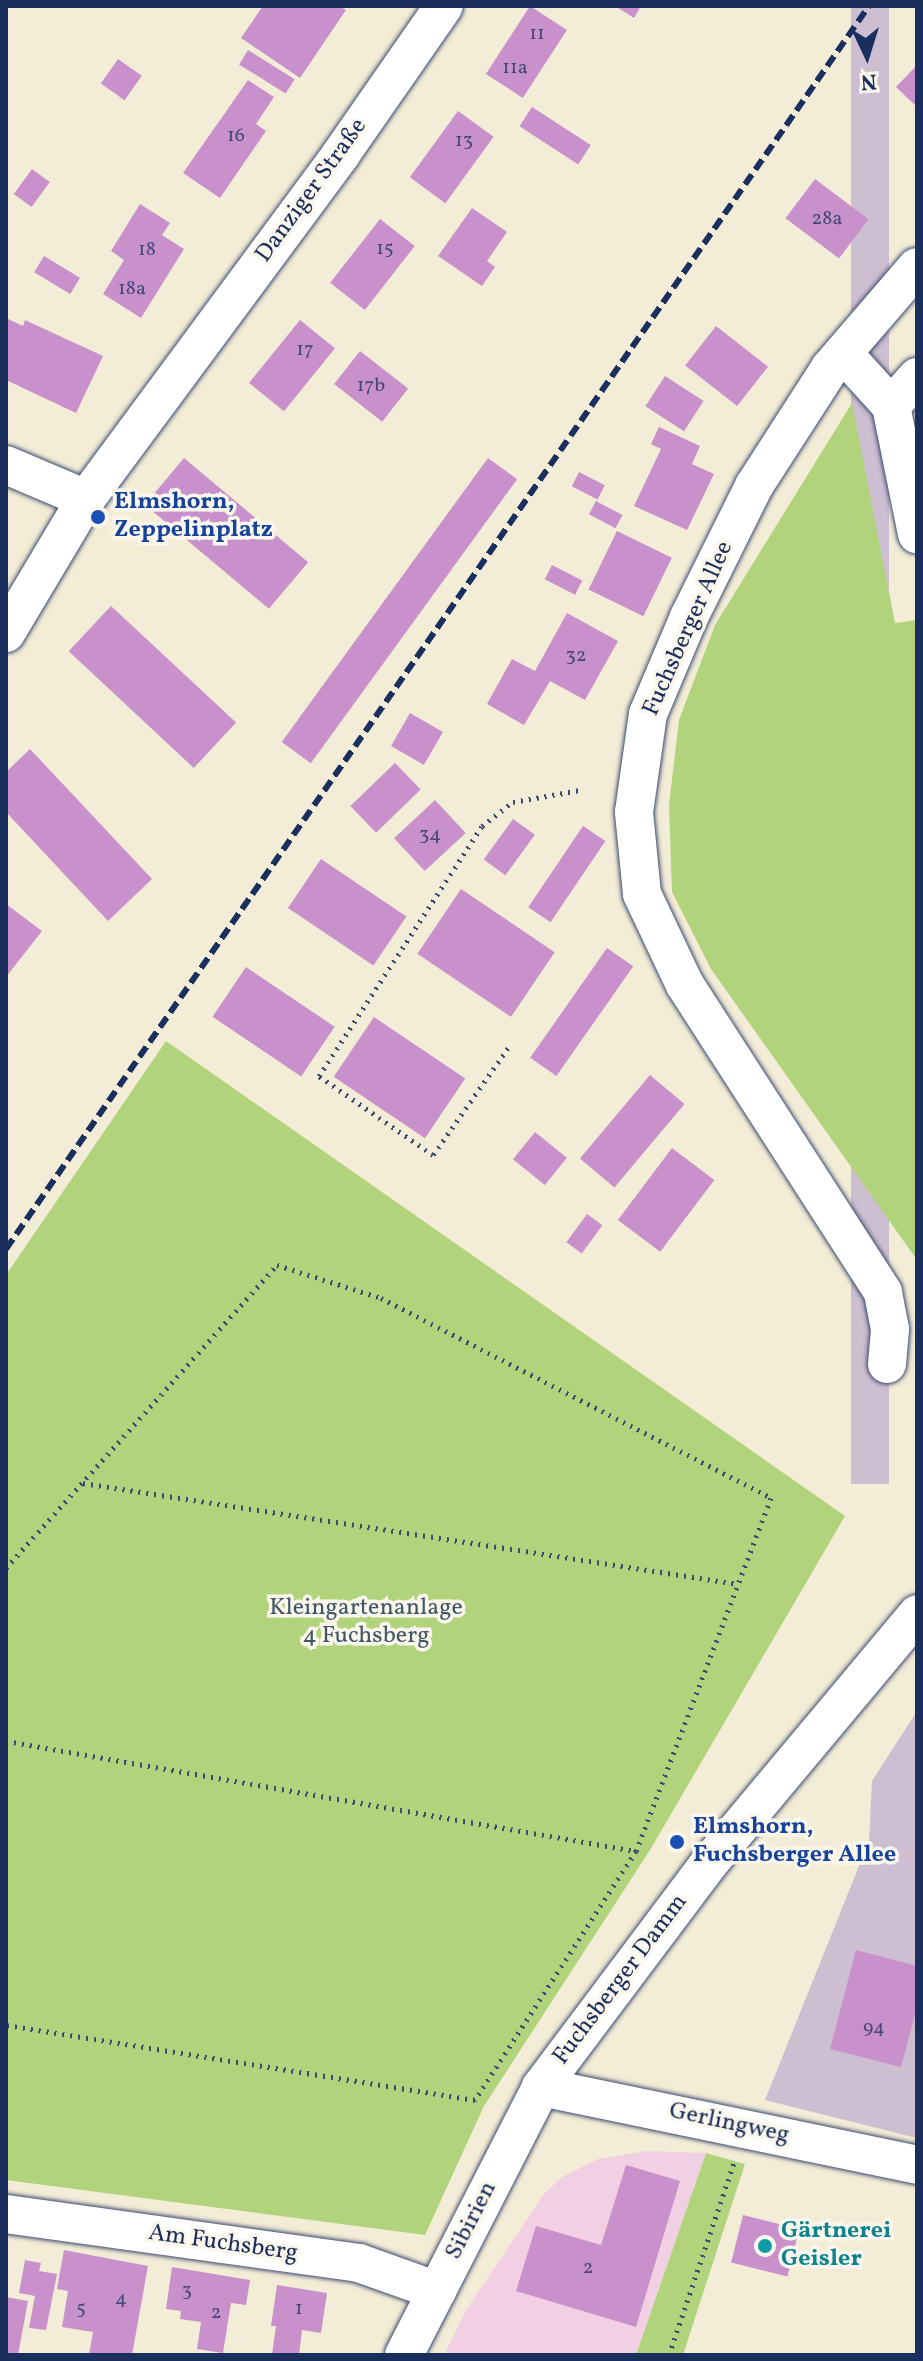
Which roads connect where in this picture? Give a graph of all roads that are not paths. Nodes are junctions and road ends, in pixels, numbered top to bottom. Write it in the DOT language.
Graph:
graph roads {
  1 [pos="444,6"];
  2 [pos="917,267"];
  3 [pos="843,353"];
  4 [pos="917,377"];
  5 [pos="891,406"];
  6 [pos="6,465"];
  7 [pos="86,499"];
  8 [pos="917,534"];
  9 [pos="6,633"];
  10 [pos="887,1364"];
  11 [pos="917,1614"];
  12 [pos="541,2087"];
  13 [pos="917,2165"];
  14 [pos="6,2214"];
  15 [pos="437,2291"];
  16 [pos="404,2355"];
  1 -- 7 [label="street, Danziger Straße"];
  2 -- 3 [label="street, Fuchsberger Allee"];
  3 -- 5 [label="street"];
  3 -- 10 [label="street, Fuchsberger Allee"];
  4 -- 5 [label="street"];
  5 -- 8 [label="street"];
  6 -- 7 [label="street"];
  7 -- 9 [label="street, Danziger Straße"];
  11 -- 12 [label="street, Fuchsberger Damm"];
  12 -- 13 [label="street, Gerlingweg"];
  12 -- 15 [label="street, Sibirien"];
  14 -- 15 [label="street, Am Fuchsberg"];
  15 -- 16 [label="street, Sibirien"];
}
